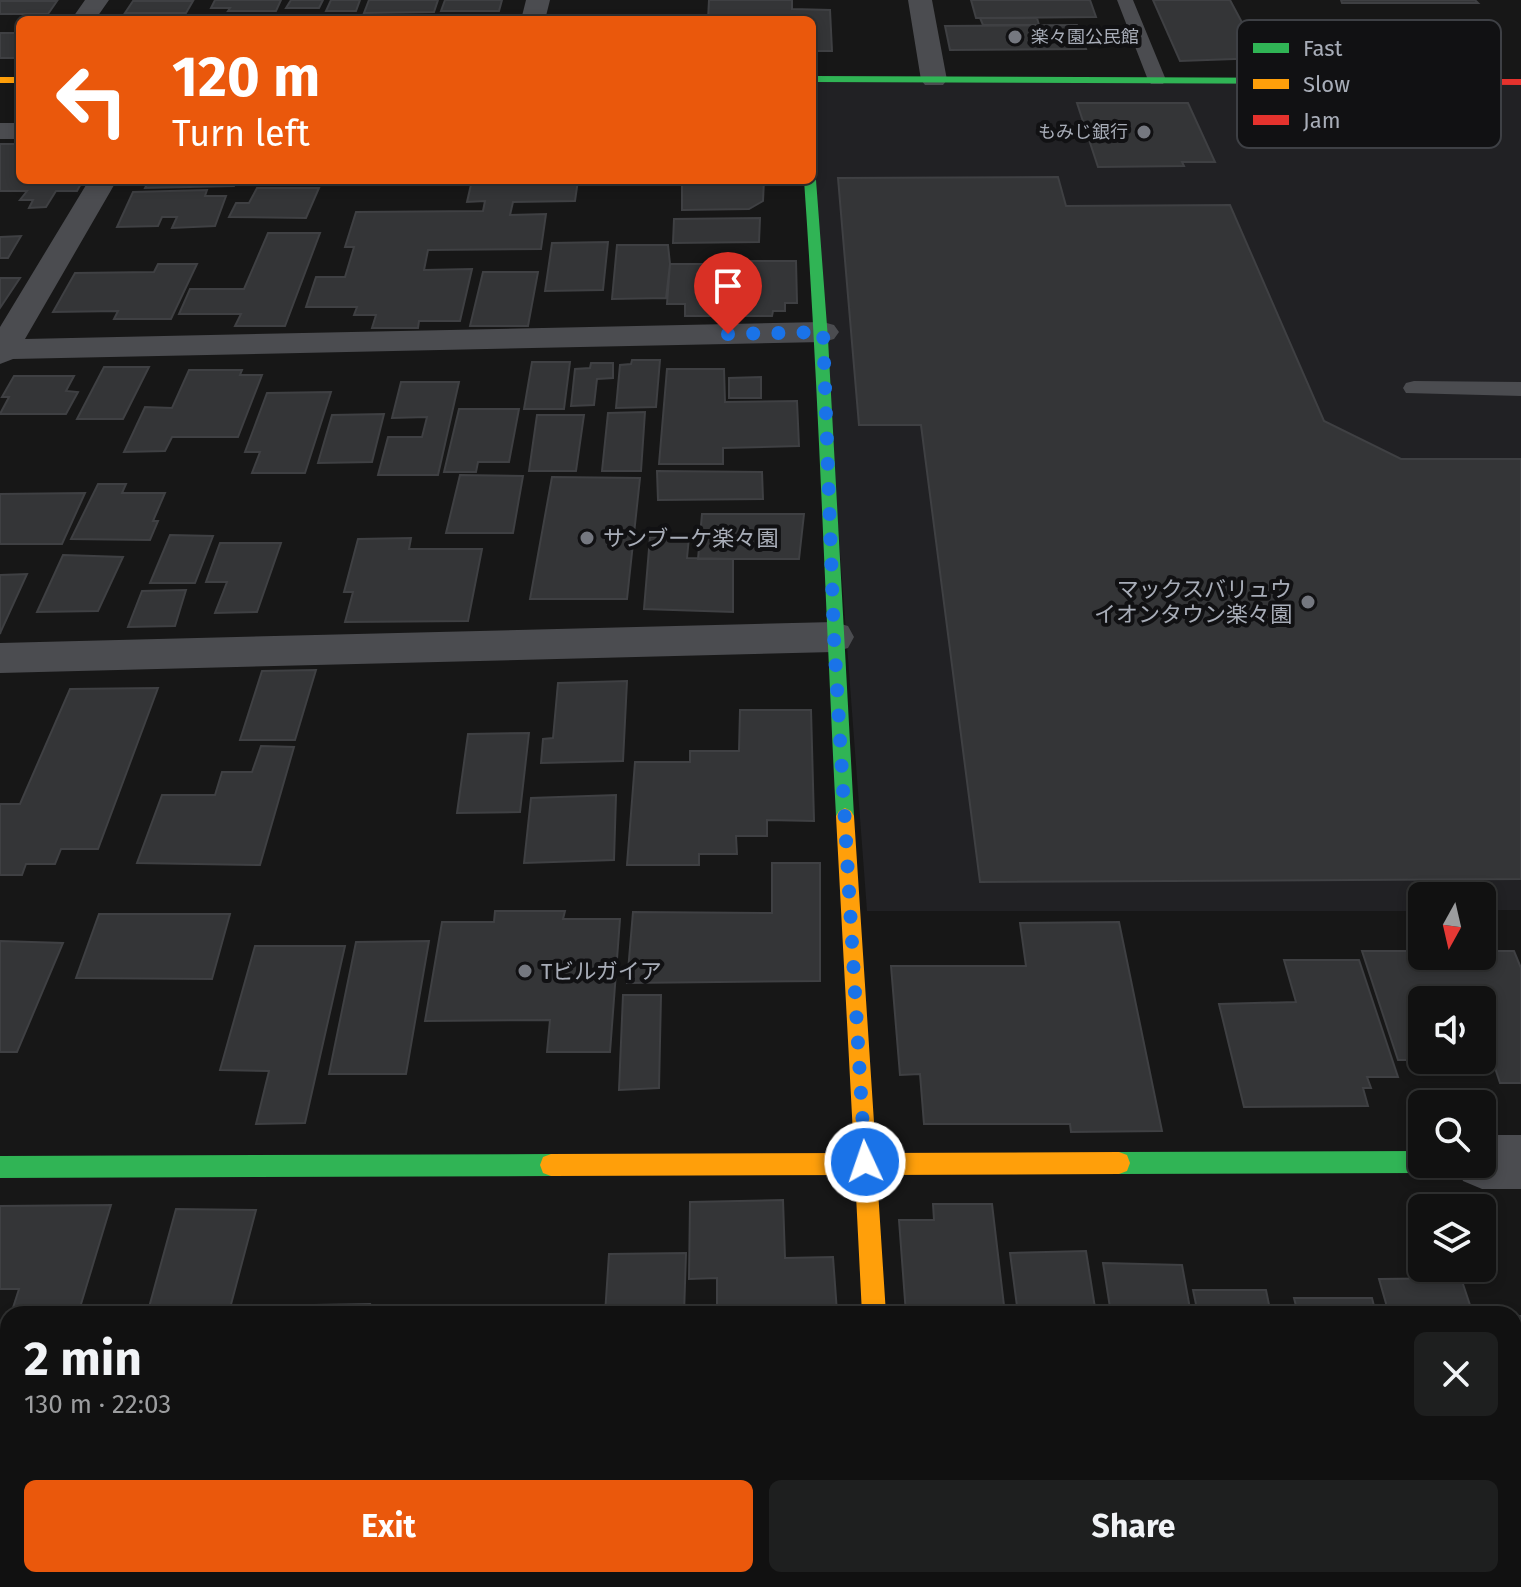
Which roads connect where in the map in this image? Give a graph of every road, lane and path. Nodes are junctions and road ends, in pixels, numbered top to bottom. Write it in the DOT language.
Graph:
graph roads {
  1 [pos="920,0"];
  2 [pos="1125,0"];
  3 [pos="816,79"];
  4 [pos="934,80"];
  5 [pos="1157,80"];
  6 [pos="1237,80"];
  7 [pos="1501,82"];
  8 [pos="1521,82"];
  9 [pos="101,184"];
  10 [pos="810,184"];
  11 [pos="823,332"];
  12 [pos="1,351"];
  13 [pos="1414,388"];
  14 [pos="1521,389"];
  15 [pos="834,637"];
  16 [pos="0,658"];
  17 [pos="865,1162"];
  18 [pos="1408,1162"];
  19 [pos="1496,1162"];
  20 [pos="1521,1162"];
  21 [pos="0,1167"];
  22 [pos="874,1306"];
  1 -- 4 [label="street"];
  2 -- 5 [label="lane"];
  3 -- 4 [label="street"];
  4 -- 5 [label="street"];
  5 -- 6 [label="street"];
  7 -- 8 [label="street"];
  9 -- 12 [label="street"];
  10 -- 11 [label="street"];
  11 -- 12 [label="street"];
  11 -- 15 [label="street"];
  13 -- 14 [label="lane"];
  15 -- 16 [label="street"];
  15 -- 17 [label="street"];
  17 -- 18 [label="street"];
  17 -- 21 [label="street"];
  17 -- 22 [label="street"];
  19 -- 20 [label="street"];
}
